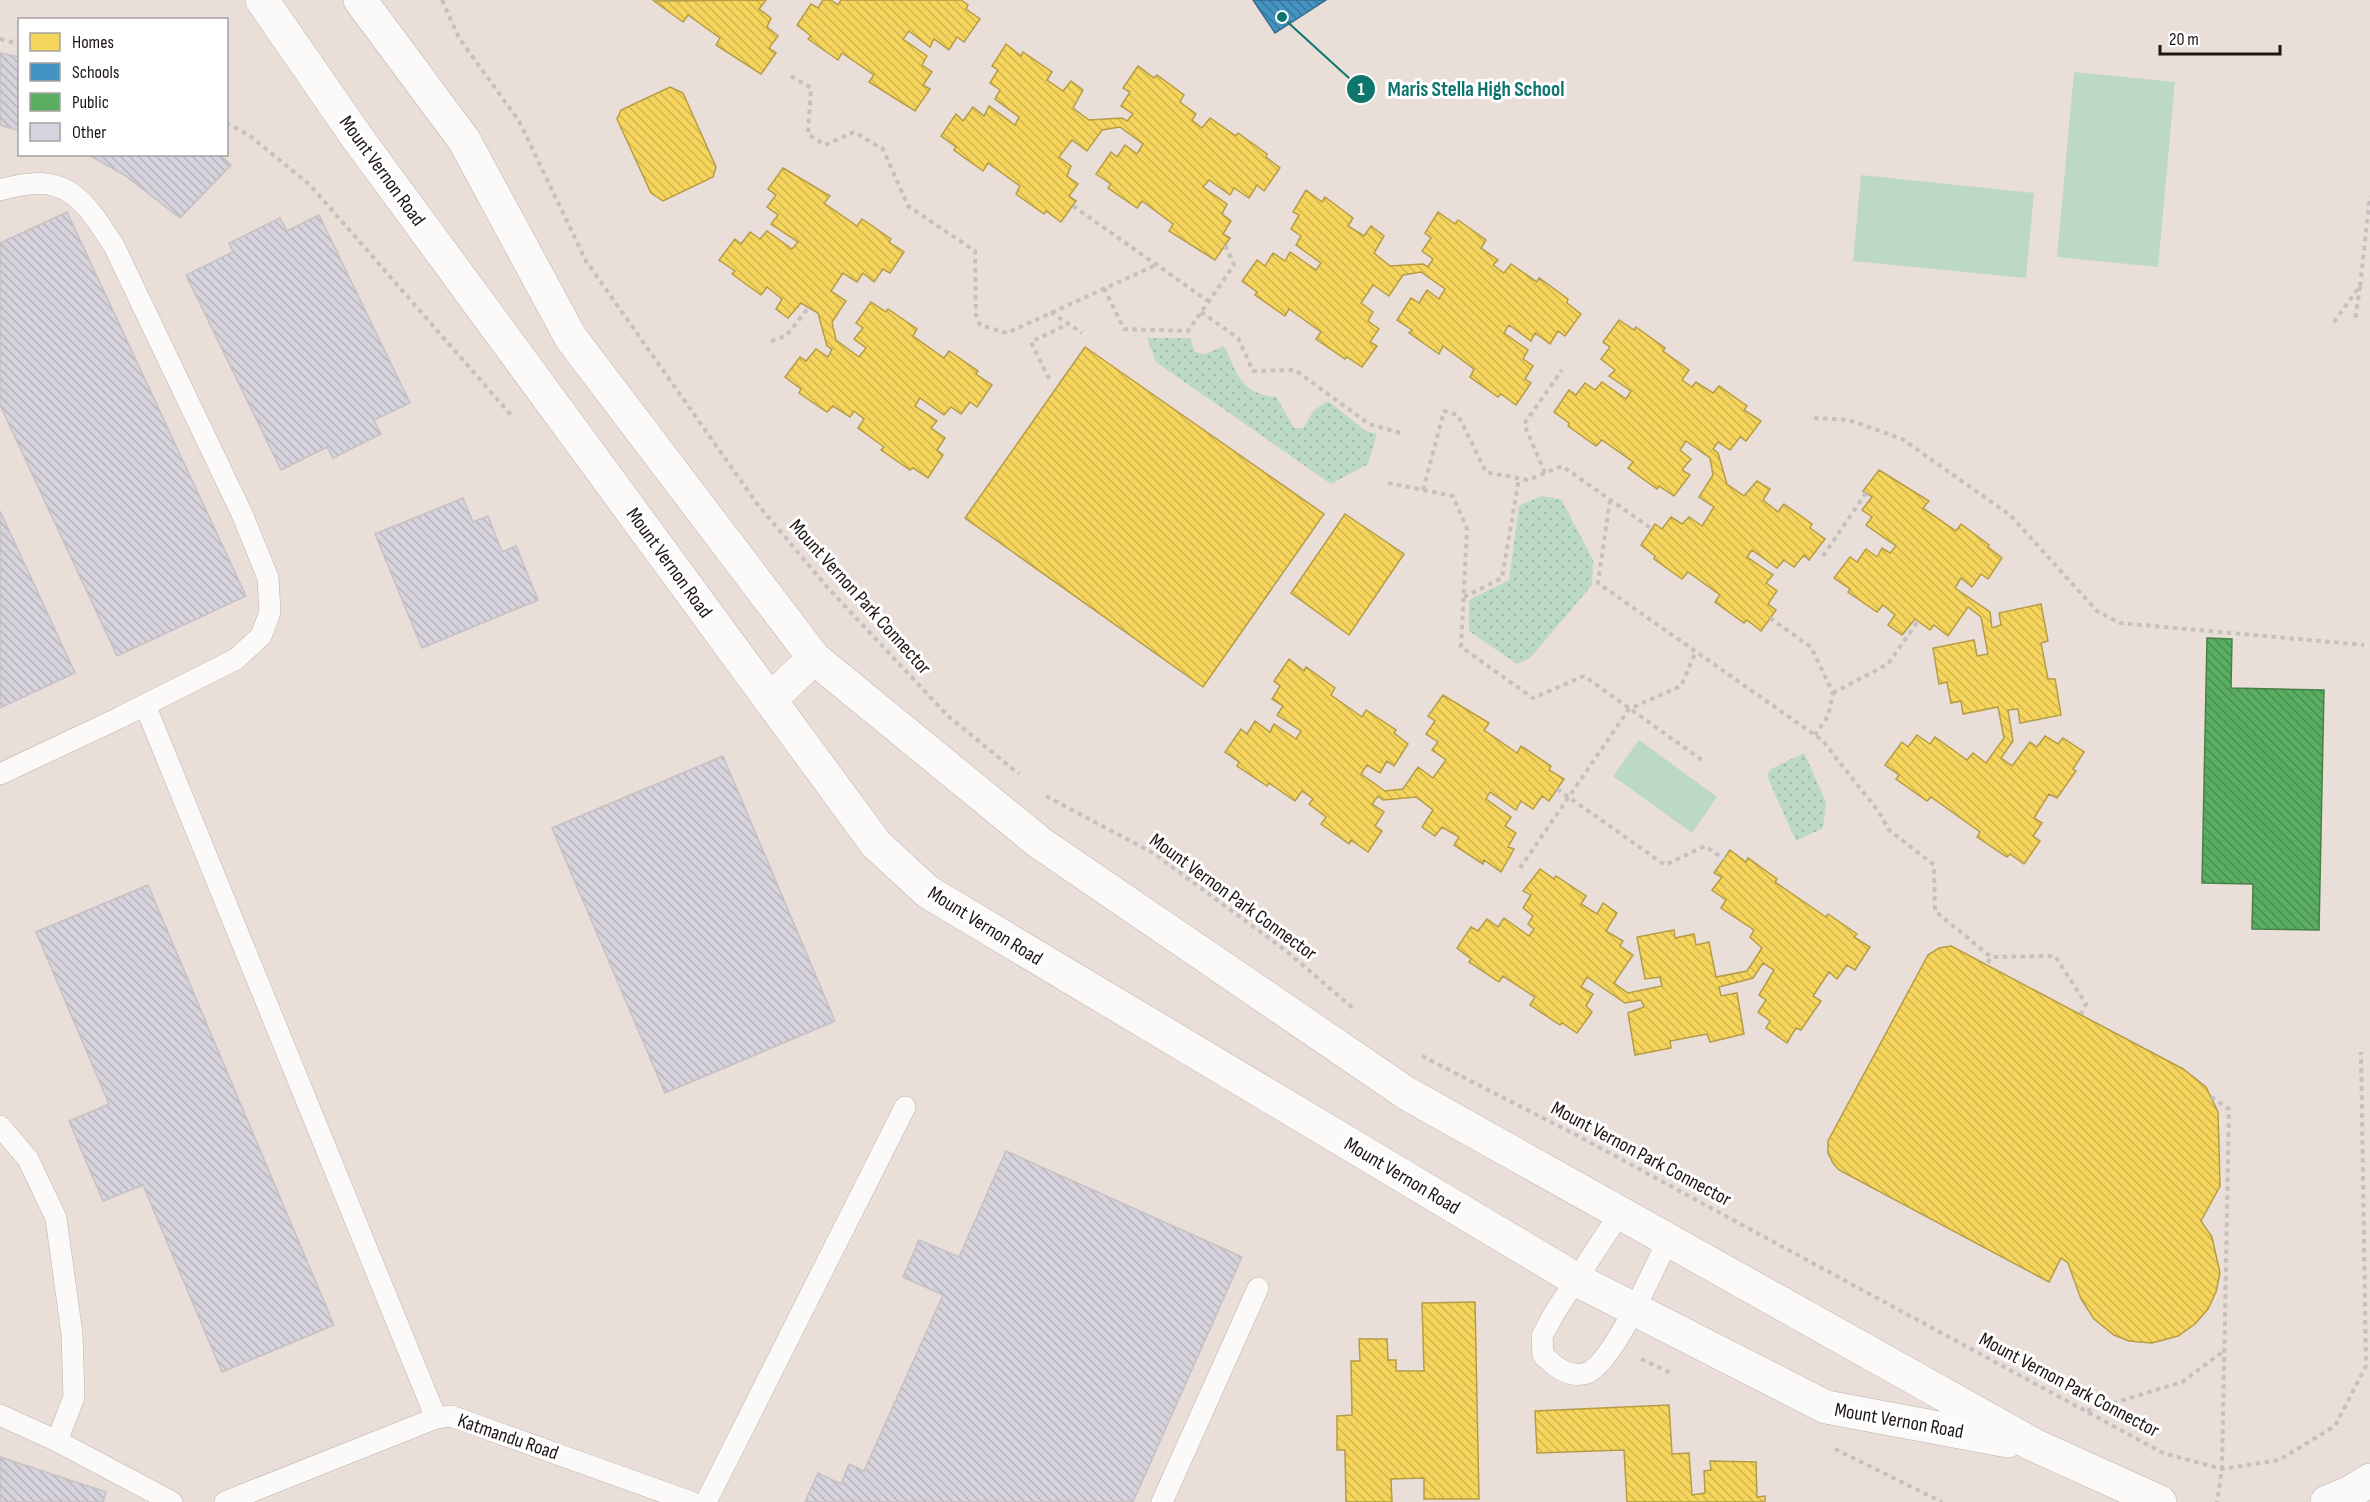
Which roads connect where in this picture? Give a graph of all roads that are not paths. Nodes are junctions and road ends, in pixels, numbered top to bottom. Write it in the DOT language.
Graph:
graph roads {
  1 [pos="262,0"];
  2 [pos="360,0"];
  3 [pos="391,0"];
  4 [pos="412,69"];
  5 [pos="0,190"];
  6 [pos="814,658"];
  7 [pos="770,700"];
  8 [pos="145,705"];
  9 [pos="0,774"];
  10 [pos="905,1107"];
  11 [pos="0,1126"];
  12 [pos="1620,1213"];
  13 [pos="1668,1240"];
  14 [pos="1577,1280"];
  15 [pos="1258,1288"];
  16 [pos="1632,1310"];
  17 [pos="0,1415"];
  18 [pos="436,1418"];
  19 [pos="57,1441"];
  20 [pos="2034,1445"];
  21 [pos="2370,1480"];
  22 [pos="172,1502"];
  23 [pos="225,1502"];
  24 [pos="691,1502"];
  25 [pos="706,1502"];
  26 [pos="1162,1502"];
  27 [pos="2160,1502"];
  28 [pos="2327,1502"];
  1 -- 7 [label="street, Mount Vernon Road"];
  2 -- 4 [label="street, Mount Vernon Road"];
  3 -- 4 [label="street"];
  4 -- 6 [label="street, Mount Vernon Road"];
  5 -- 8 [label="lane"];
  6 -- 7 [label="street"];
  6 -- 12 [label="street, Mount Vernon Road"];
  7 -- 14 [label="street, Mount Vernon Road"];
  8 -- 9 [label="lane"];
  8 -- 18 [label="lane"];
  10 -- 25 [label="lane"];
  11 -- 19 [label="lane"];
  12 -- 13 [label="street, Mount Vernon Road"];
  12 -- 14 [label="lane"];
  13 -- 16 [label="lane"];
  13 -- 20 [label="street, Mount Vernon Road"];
  14 -- 16 [label="street, Mount Vernon Road"];
  14 -- 16 [label="lane"];
  15 -- 26 [label="lane"];
  16 -- 20 [label="street, Mount Vernon Road"];
  17 -- 19 [label="lane"];
  18 -- 23 [label="lane, Katmandu Road"];
  18 -- 24 [label="lane, Katmandu Road"];
  19 -- 22 [label="lane"];
  20 -- 27 [label="street, Mount Vernon Road"];
  21 -- 28 [label="street"];
}
